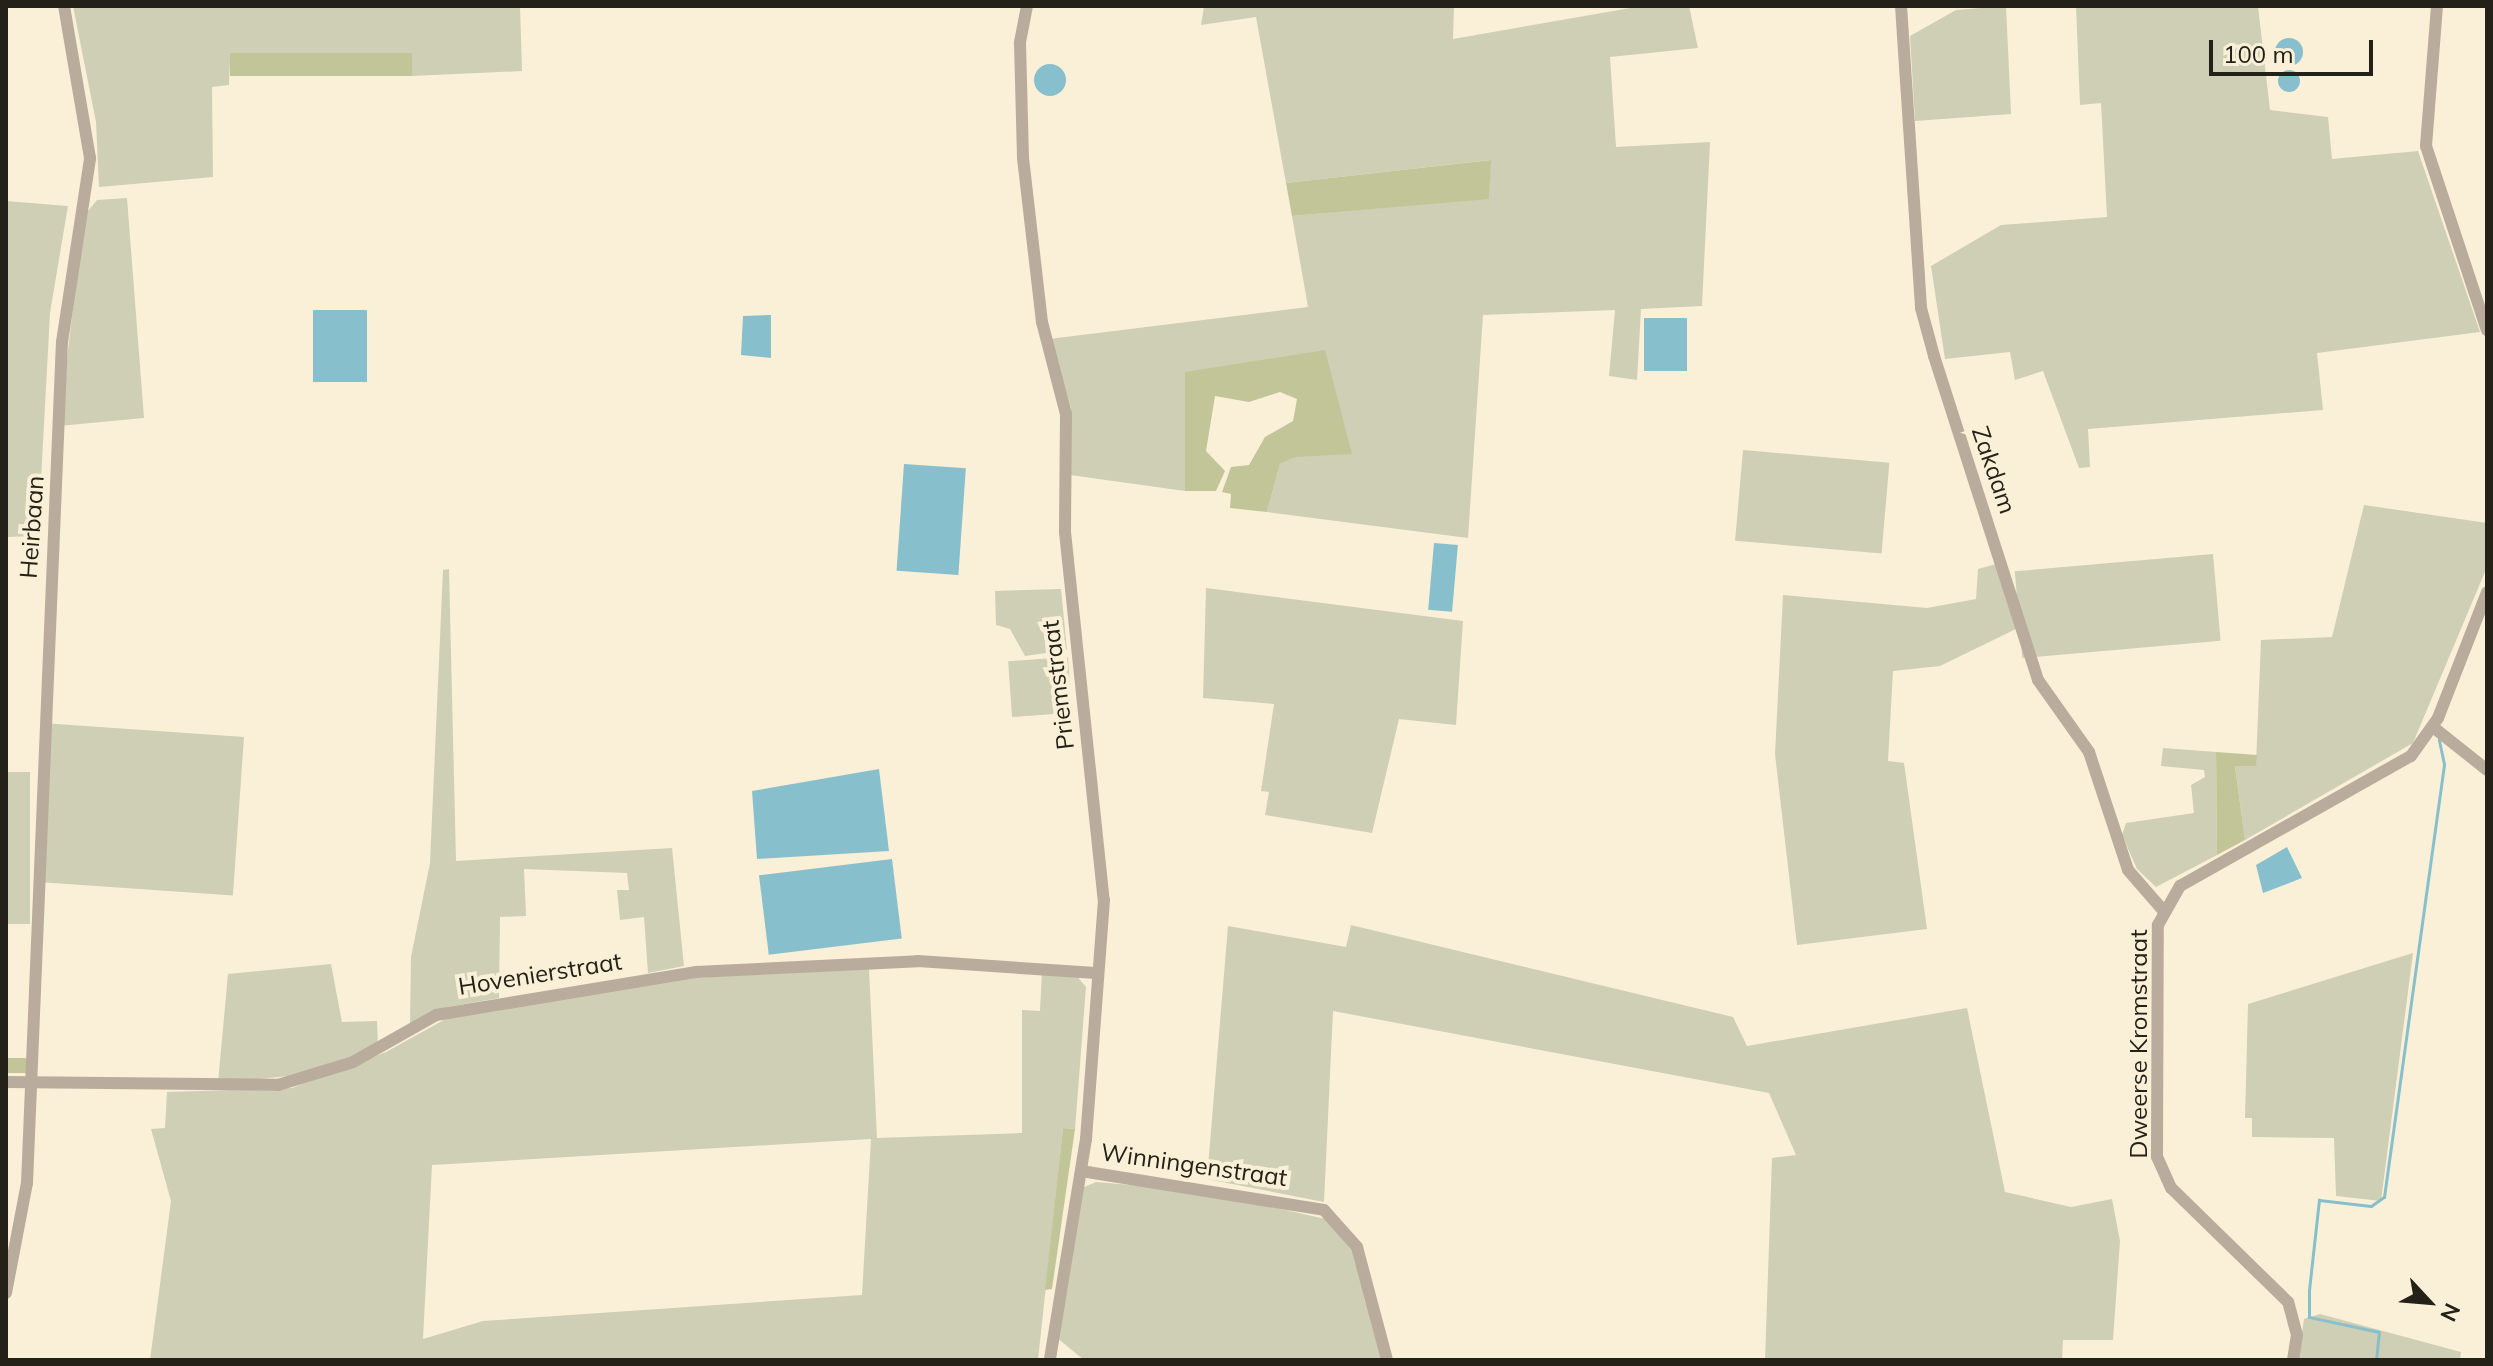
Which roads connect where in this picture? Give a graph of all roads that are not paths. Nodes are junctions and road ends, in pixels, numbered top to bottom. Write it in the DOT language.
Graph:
graph roads {
  1 [pos="64,6"];
  2 [pos="1027,6"];
  3 [pos="1901,6"];
  4 [pos="2437,6"];
  5 [pos="2487,330"];
  6 [pos="2487,592"];
  7 [pos="2433,727"];
  8 [pos="2487,770"];
  9 [pos="2162,909"];
  10 [pos="1096,973"];
  11 [pos="6,1082"];
  12 [pos="32,1083"];
  13 [pos="1081,1171"];
  14 [pos="6,1232"];
  15 [pos="20,1237"];
  16 [pos="6,1293"];
  17 [pos="1050,1360"];
  18 [pos="1387,1360"];
  19 [pos="2293,1360"];
  1 -- 12 [label="street, Heirbaan"];
  2 -- 10 [label="street, Priemstraat"];
  3 -- 9 [label="street, Zakdam"];
  4 -- 5 [label="street"];
  6 -- 7 [label="street, Dweerse Kromstraat"];
  7 -- 8 [label="street"];
  7 -- 9 [label="street, Dweerse Kromstraat"];
  9 -- 19 [label="street, Dweerse Kromstraat"];
  10 -- 12 [label="street, Hovenierstraat"];
  10 -- 13 [label="street, Priemstraat"];
  11 -- 12 [label="street, Hovenierstraat"];
  12 -- 15 [label="street, Heirbaan"];
  13 -- 17 [label="street, Priemstraat"];
  13 -- 18 [label="street, Winningenstraat"];
  14 -- 15 [label="street"];
  15 -- 16 [label="street, Heirbaan"];
}
